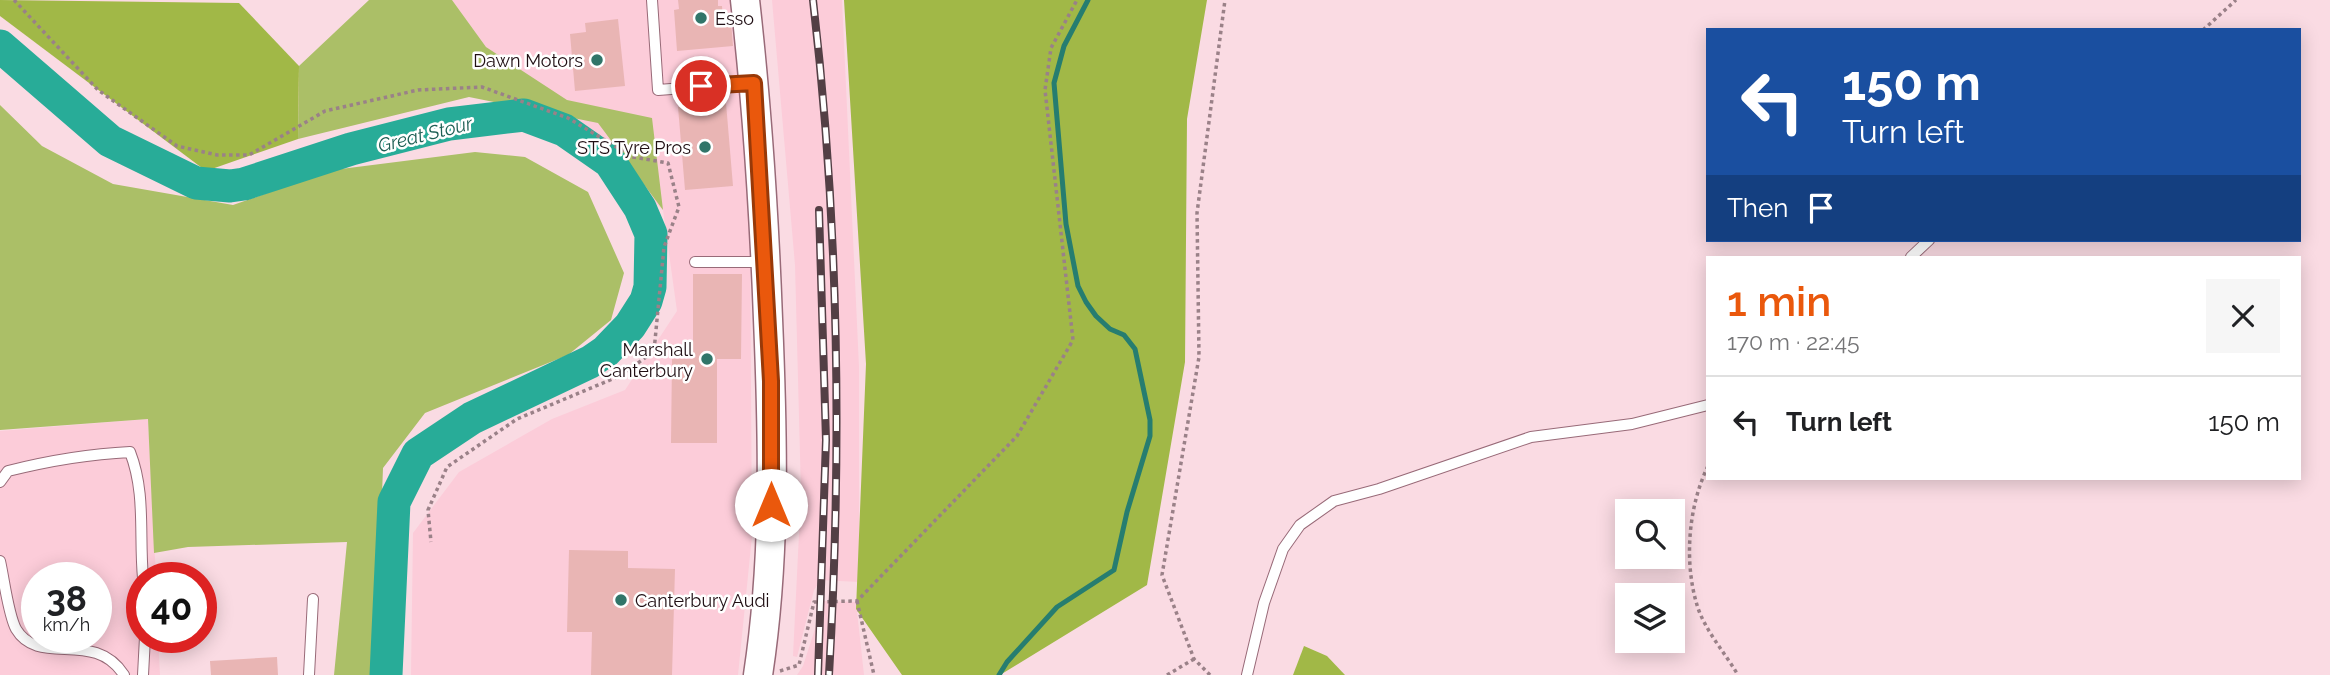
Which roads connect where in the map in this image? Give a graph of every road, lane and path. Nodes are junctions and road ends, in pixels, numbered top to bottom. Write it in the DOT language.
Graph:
graph roads {
  1 [pos="13,0"];
  2 [pos="652,0"];
  3 [pos="745,0"];
  4 [pos="1077,0"];
  5 [pos="1225,0"];
  6 [pos="2236,0"];
  7 [pos="2205,28"];
  8 [pos="754,83"];
  9 [pos="1927,242"];
  10 [pos="1912,256"];
  11 [pos="695,262"];
  12 [pos="766,262"];
  13 [pos="1706,406"];
  14 [pos="1706,473"];
  15 [pos="0,482"];
  16 [pos="431,542"];
  17 [pos="0,561"];
  18 [pos="142,562"];
  19 [pos="313,599"];
  20 [pos="857,601"];
  21 [pos="144,653"];
  22 [pos="1194,659"];
  23 [pos="768,673"];
  24 [pos="124,675"];
  25 [pos="143,675"];
  26 [pos="309,675"];
  27 [pos="874,675"];
  28 [pos="1167,675"];
  29 [pos="1210,675"];
  30 [pos="1247,675"];
  31 [pos="1738,675"];
  1 -- 16 [label="path"];
  2 -- 8 [label="lane"];
  3 -- 8 [label="street"];
  4 -- 20 [label="path"];
  5 -- 22 [label="path"];
  6 -- 7 [label="path"];
  8 -- 12 [label="street"];
  9 -- 10 [label="lane"];
  11 -- 12 [label="lane"];
  12 -- 23 [label="street"];
  13 -- 30 [label="lane"];
  14 -- 31 [label="path"];
  15 -- 18 [label="lane"];
  17 -- 24 [label="lane"];
  19 -- 26 [label="lane"];
  20 -- 23 [label="path"];
  20 -- 27 [label="path"];
  21 -- 25 [label="lane"];
  22 -- 28 [label="path"];
  22 -- 29 [label="path"];
}
